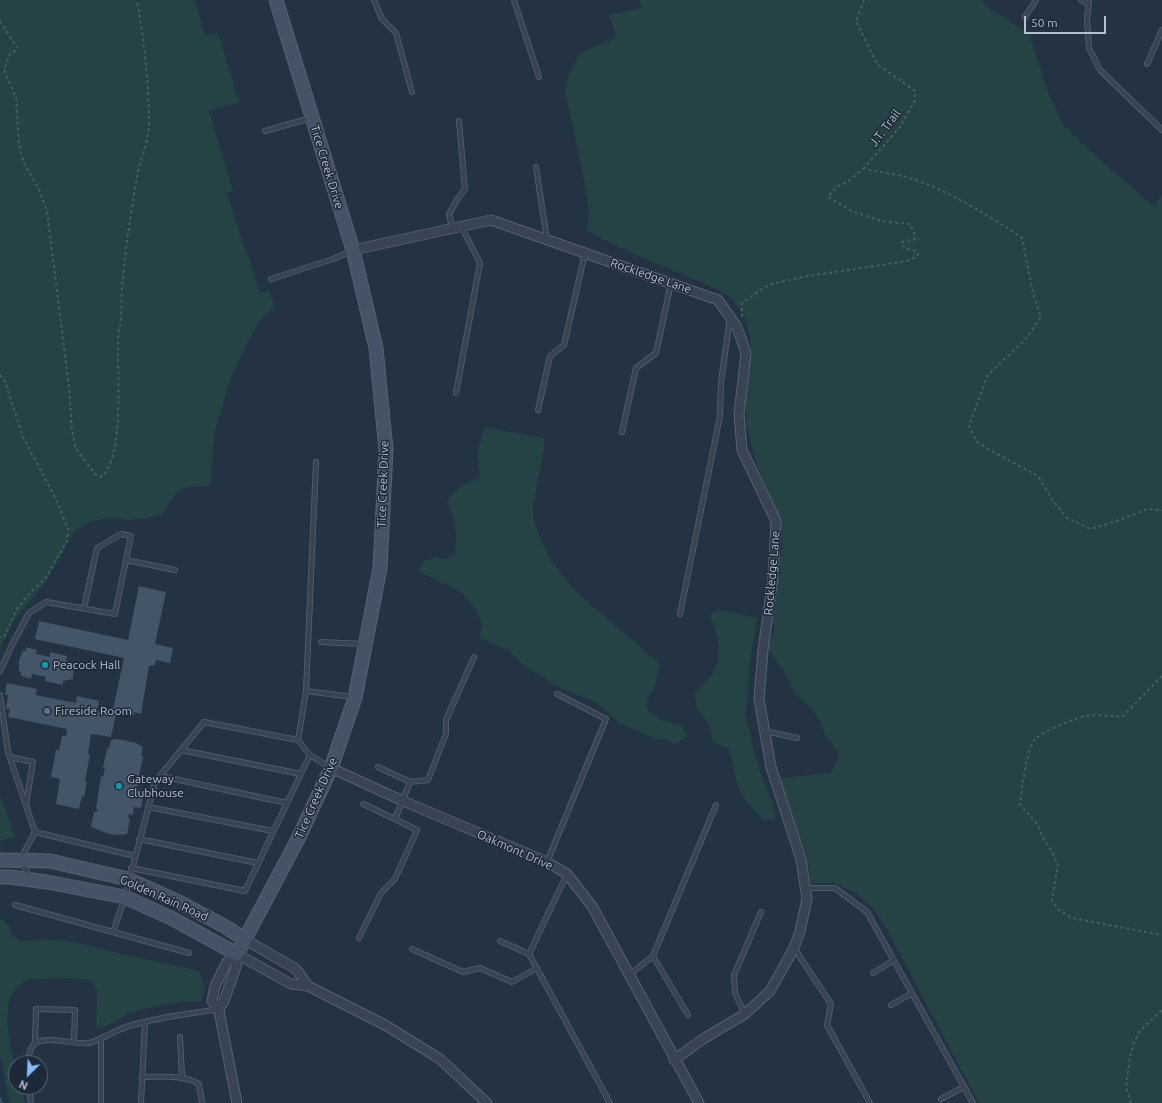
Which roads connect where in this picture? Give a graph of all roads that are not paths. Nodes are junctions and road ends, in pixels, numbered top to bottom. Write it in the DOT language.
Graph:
graph roads {
  1 [pos="276,0"];
  2 [pos="374,0"];
  3 [pos="514,0"];
  4 [pos="1036,0"];
  5 [pos="1081,0"];
  6 [pos="1089,2"];
  7 [pos="1025,17"];
  8 [pos="1162,30"];
  9 [pos="1147,64"];
  10 [pos="539,77"];
  11 [pos="412,92"];
  12 [pos="312,118"];
  13 [pos="459,121"];
  14 [pos="1162,130"];
  15 [pos="265,132"];
  16 [pos="536,167"];
  17 [pos="461,226"];
  18 [pos="452,228"];
  19 [pos="547,240"];
  20 [pos="353,250"];
  21 [pos="585,253"];
  22 [pos="271,280"];
  23 [pos="671,283"];
  24 [pos="730,317"];
  25 [pos="456,393"];
  26 [pos="538,410"];
  27 [pos="622,432"];
  28 [pos="316,462"];
  29 [pos="126,560"];
  30 [pos="175,570"];
  31 [pos="84,608"];
  32 [pos="680,614"];
  33 [pos="321,642"];
  34 [pos="365,644"];
  35 [pos="474,657"];
  36 [pos="0,671"];
  37 [pos="306,691"];
  38 [pos="557,694"];
  39 [pos="0,695"];
  40 [pos="355,698"];
  41 [pos="765,731"];
  42 [pos="797,738"];
  43 [pos="298,740"];
  44 [pos="181,750"];
  45 [pos="310,755"];
  46 [pos="10,757"];
  47 [pos="378,767"];
  48 [pos="330,768"];
  49 [pos="301,774"];
  50 [pos="160,776"];
  51 [pos="410,782"];
  52 [pos="403,801"];
  53 [pos="287,803"];
  54 [pos="363,804"];
  55 [pos="716,804"];
  56 [pos="26,806"];
  57 [pos="148,807"];
  58 [pos="395,819"];
  59 [pos="273,831"];
  60 [pos="35,832"];
  61 [pos="139,839"];
  62 [pos="135,856"];
  63 [pos="0,860"];
  64 [pos="20,860"];
  65 [pos="547,862"];
  66 [pos="258,863"];
  67 [pos="130,874"];
  68 [pos="566,874"];
  69 [pos="0,877"];
  70 [pos="32,880"];
  71 [pos="805,888"];
  72 [pos="125,897"];
  73 [pos="15,905"];
  74 [pos="761,912"];
  75 [pos="113,932"];
  76 [pos="359,938"];
  77 [pos="244,939"];
  78 [pos="500,941"];
  79 [pos="794,948"];
  80 [pos="412,950"];
  81 [pos="189,953"];
  82 [pos="237,954"];
  83 [pos="529,954"];
  84 [pos="653,956"];
  85 [pos="894,960"];
  86 [pos="537,968"];
  87 [pos="873,973"];
  88 [pos="629,975"];
  89 [pos="308,986"];
  90 [pos="912,993"];
  91 [pos="891,1005"];
  92 [pos="219,1009"];
  93 [pos="745,1014"];
  94 [pos="688,1015"];
  95 [pos="145,1022"];
  96 [pos="180,1037"];
  97 [pos="101,1038"];
  98 [pos="74,1042"];
  99 [pos="35,1043"];
  100 [pos="29,1055"];
  101 [pos="674,1060"];
  102 [pos="142,1077"];
  103 [pos="182,1078"];
  104 [pos="964,1087"];
  105 [pos="941,1098"];
  106 [pos="101,1103"];
  107 [pos="141,1103"];
  108 [pos="202,1103"];
  109 [pos="237,1103"];
  110 [pos="487,1103"];
  111 [pos="610,1103"];
  112 [pos="699,1103"];
  113 [pos="870,1103"];
  114 [pos="973,1103"];
  1 -- 12 [label="street, Tice Creek Drive"];
  2 -- 11 [label="lane"];
  3 -- 10 [label="lane"];
  4 -- 7 [label="lane"];
  5 -- 6 [label="lane"];
  6 -- 14 [label="lane"];
  8 -- 9 [label="lane"];
  12 -- 15 [label="lane"];
  12 -- 20 [label="street, Tice Creek Drive"];
  13 -- 18 [label="lane"];
  16 -- 19 [label="lane"];
  17 -- 18 [label="street, Rockledge Lane"];
  17 -- 19 [label="street, Rockledge Lane"];
  17 -- 25 [label="lane"];
  18 -- 20 [label="street, Rockledge Lane"];
  19 -- 21 [label="street, Rockledge Lane"];
  20 -- 22 [label="lane"];
  20 -- 34 [label="street, Tice Creek Drive"];
  21 -- 23 [label="street, Rockledge Lane"];
  21 -- 26 [label="lane"];
  23 -- 24 [label="street, Rockledge Lane"];
  23 -- 27 [label="lane"];
  24 -- 32 [label="lane"];
  24 -- 41 [label="street, Rockledge Lane"];
  28 -- 37 [label="lane"];
  29 -- 30 [label="lane"];
  29 -- 31 [label="lane"];
  29 -- 31 [label="lane"];
  31 -- 36 [label="lane"];
  33 -- 34 [label="lane"];
  34 -- 40 [label="street, Tice Creek Drive"];
  35 -- 51 [label="lane"];
  37 -- 40 [label="lane"];
  37 -- 43 [label="lane"];
  38 -- 65 [label="lane"];
  39 -- 46 [label="lane"];
  40 -- 48 [label="street, Tice Creek Drive"];
  41 -- 42 [label="lane"];
  41 -- 71 [label="street, Rockledge Lane"];
  43 -- 44 [label="lane"];
  43 -- 45 [label="lane"];
  44 -- 49 [label="lane"];
  44 -- 50 [label="lane"];
  45 -- 48 [label="lane"];
  45 -- 49 [label="lane"];
  46 -- 56 [label="lane"];
  46 -- 56 [label="lane"];
  47 -- 51 [label="lane"];
  48 -- 52 [label="street, Oakmont Drive"];
  48 -- 77 [label="street, Tice Creek Drive"];
  49 -- 53 [label="lane"];
  50 -- 53 [label="lane"];
  50 -- 57 [label="lane"];
  51 -- 52 [label="lane"];
  52 -- 58 [label="lane"];
  52 -- 65 [label="street, Oakmont Drive"];
  53 -- 59 [label="lane"];
  54 -- 58 [label="lane"];
  55 -- 84 [label="lane"];
  56 -- 60 [label="lane"];
  57 -- 59 [label="lane"];
  57 -- 61 [label="lane"];
  58 -- 76 [label="lane"];
  59 -- 66 [label="lane"];
  60 -- 62 [label="lane"];
  60 -- 64 [label="lane"];
  61 -- 62 [label="lane"];
  61 -- 66 [label="lane"];
  62 -- 67 [label="lane"];
  63 -- 64 [label="street, Golden Rain Road"];
  64 -- 67 [label="street, Golden Rain Road"];
  64 -- 70 [label="lane"];
  65 -- 68 [label="street, Oakmont Drive"];
  66 -- 67 [label="lane"];
  67 -- 72 [label="lane"];
  67 -- 77 [label="street, Golden Rain Road"];
  68 -- 83 [label="lane"];
  68 -- 88 [label="street, Oakmont Drive"];
  69 -- 70 [label="street, Golden Rain Road"];
  70 -- 72 [label="street, Golden Rain Road"];
  71 -- 79 [label="street, Rockledge Lane"];
  71 -- 85 [label="lane"];
  72 -- 75 [label="lane"];
  72 -- 82 [label="street, Golden Rain Road"];
  73 -- 75 [label="lane"];
  74 -- 93 [label="lane"];
  75 -- 81 [label="lane"];
  77 -- 82 [label="street, Tice Creek Drive"];
  77 -- 89 [label="street, Golden Rain Road"];
  78 -- 83 [label="lane"];
  79 -- 93 [label="street, Rockledge Lane"];
  79 -- 113 [label="lane"];
  80 -- 86 [label="lane"];
  82 -- 89 [label="street, Golden Rain Road"];
  82 -- 92 [label="street, Tice Creek Drive"];
  82 -- 92 [label="street, Tice Creek Drive"];
  83 -- 86 [label="lane"];
  84 -- 88 [label="lane"];
  84 -- 94 [label="lane"];
  85 -- 87 [label="lane"];
  85 -- 90 [label="lane"];
  86 -- 111 [label="lane"];
  88 -- 101 [label="street, Oakmont Drive"];
  89 -- 110 [label="street, Golden Rain Road"];
  90 -- 91 [label="lane"];
  90 -- 104 [label="lane"];
  92 -- 95 [label="lane"];
  92 -- 109 [label="street, Tice Creek Drive"];
  93 -- 101 [label="street, Rockledge Lane"];
  95 -- 97 [label="lane"];
  95 -- 102 [label="lane"];
  96 -- 103 [label="lane"];
  97 -- 98 [label="lane"];
  97 -- 106 [label="lane"];
  98 -- 99 [label="lane"];
  98 -- 99 [label="lane"];
  99 -- 100 [label="lane"];
  101 -- 112 [label="street, Oakmont Drive"];
  102 -- 103 [label="lane"];
  102 -- 107 [label="lane"];
  103 -- 108 [label="lane"];
  104 -- 105 [label="lane"];
  104 -- 114 [label="lane"];
}
